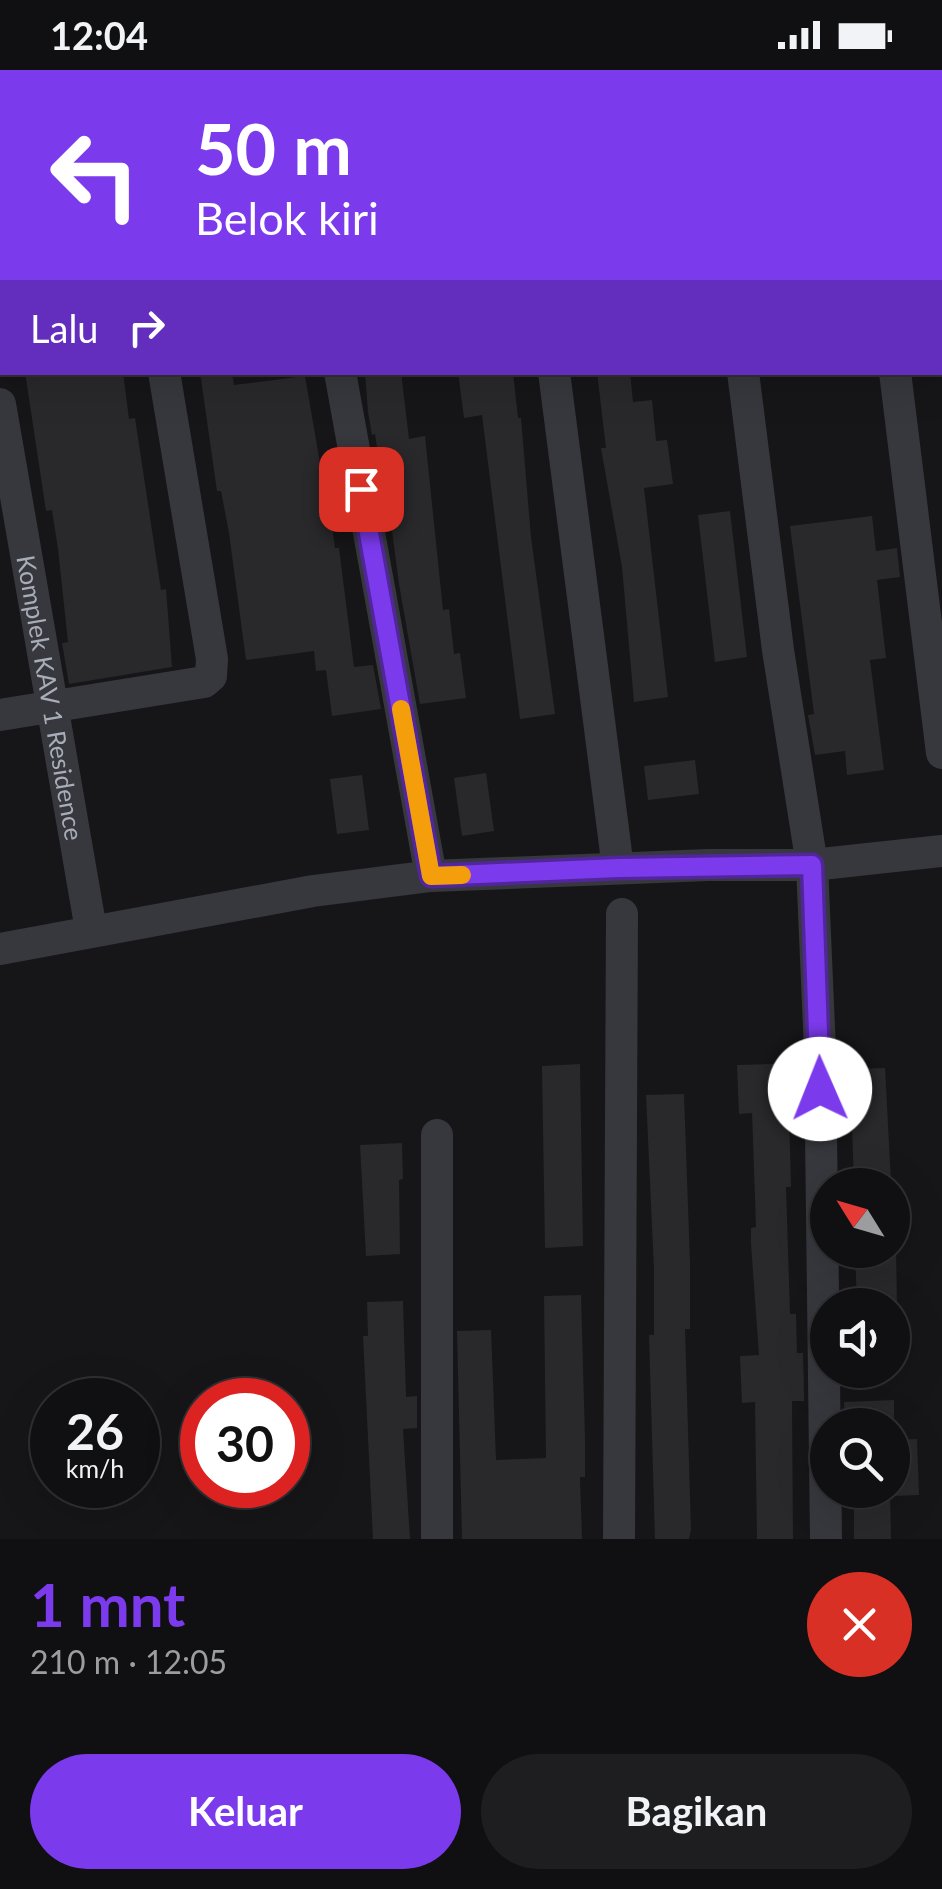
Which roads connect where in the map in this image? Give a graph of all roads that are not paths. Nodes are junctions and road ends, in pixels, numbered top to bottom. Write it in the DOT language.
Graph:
graph roads {
  1 [pos="165,375"];
  2 [pos="341,375"];
  3 [pos="554,375"];
  4 [pos="742,375"];
  5 [pos="895,375"];
  6 [pos="0,404"];
  7 [pos="50,706"];
  8 [pos="0,714"];
  9 [pos="942,753"];
  10 [pos="942,851"];
  11 [pos="812,865"];
  12 [pos="618,868"];
  13 [pos="431,876"];
  14 [pos="622,914"];
  15 [pos="91,930"];
  16 [pos="0,949"];
  17 [pos="437,1135"];
  18 [pos="437,1539"];
  19 [pos="620,1539"];
  20 [pos="826,1539"];
  1 -- 7 [label="street"];
  2 -- 13 [label="street"];
  3 -- 12 [label="street"];
  4 -- 11 [label="street"];
  5 -- 9 [label="street"];
  6 -- 7 [label="street, Komplek KAV 1 Residence"];
  7 -- 8 [label="street"];
  7 -- 15 [label="street, Komplek KAV 1 Residence"];
  10 -- 11 [label="street"];
  11 -- 12 [label="street"];
  11 -- 20 [label="street"];
  12 -- 13 [label="street"];
  13 -- 15 [label="street"];
  14 -- 19 [label="street"];
  15 -- 16 [label="street"];
  17 -- 18 [label="street"];
}
